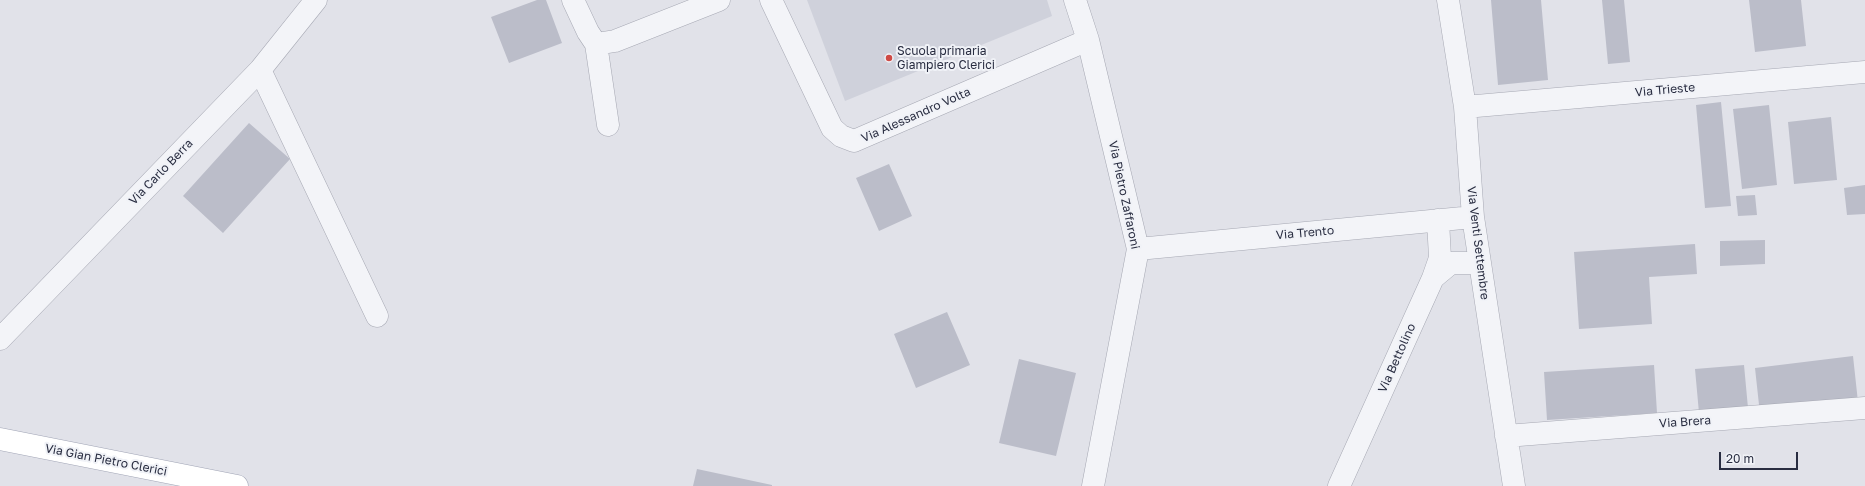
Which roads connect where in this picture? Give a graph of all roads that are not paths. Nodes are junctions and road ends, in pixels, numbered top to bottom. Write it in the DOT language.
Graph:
graph roads {
  1 [pos="316,0"];
  2 [pos="573,0"];
  3 [pos="719,0"];
  4 [pos="771,0"];
  5 [pos="1075,0"];
  6 [pos="1448,0"];
  7 [pos="1088,40"];
  8 [pos="596,44"];
  9 [pos="260,70"];
  10 [pos="1865,72"];
  11 [pos="1465,107"];
  12 [pos="608,125"];
  13 [pos="1473,217"];
  14 [pos="1438,220"];
  15 [pos="1138,249"];
  16 [pos="1480,263"];
  17 [pos="1433,278"];
  18 [pos="377,316"];
  19 [pos="0,339"];
  20 [pos="1865,408"];
  21 [pos="1506,436"];
  22 [pos="0,438"];
  23 [pos="166,479"];
  24 [pos="236,486"];
  25 [pos="1093,486"];
  26 [pos="1339,486"];
  27 [pos="1514,486"];
  1 -- 9 [label="street, Via Carlo Berra"];
  2 -- 8 [label="street"];
  3 -- 8 [label="street"];
  4 -- 7 [label="street, Via Alessandro Volta"];
  5 -- 7 [label="street, Via Pietro Zaffaroni"];
  6 -- 11 [label="street, Via Venti Settembre"];
  7 -- 15 [label="street, Via Pietro Zaffaroni"];
  8 -- 12 [label="street"];
  9 -- 18 [label="street"];
  9 -- 19 [label="street, Via Carlo Berra"];
  10 -- 11 [label="street, Via Trieste"];
  11 -- 13 [label="street, Via Venti Settembre"];
  13 -- 14 [label="street, Via Trento"];
  13 -- 16 [label="street, Via Venti Settembre"];
  14 -- 15 [label="street, Via Trento"];
  14 -- 17 [label="street"];
  15 -- 25 [label="street, Via Pietro Zaffaroni"];
  16 -- 17 [label="street, Via Bettolino"];
  16 -- 21 [label="street, Via Venti Settembre"];
  17 -- 26 [label="street, Via Bettolino"];
  20 -- 21 [label="street, Via Brera"];
  21 -- 27 [label="street, Via Venti Settembre"];
  22 -- 23 [label="main road, Via Gian Pietro Clerici"];
  23 -- 24 [label="main road, Via Gian Pietro Clerici"];
}
